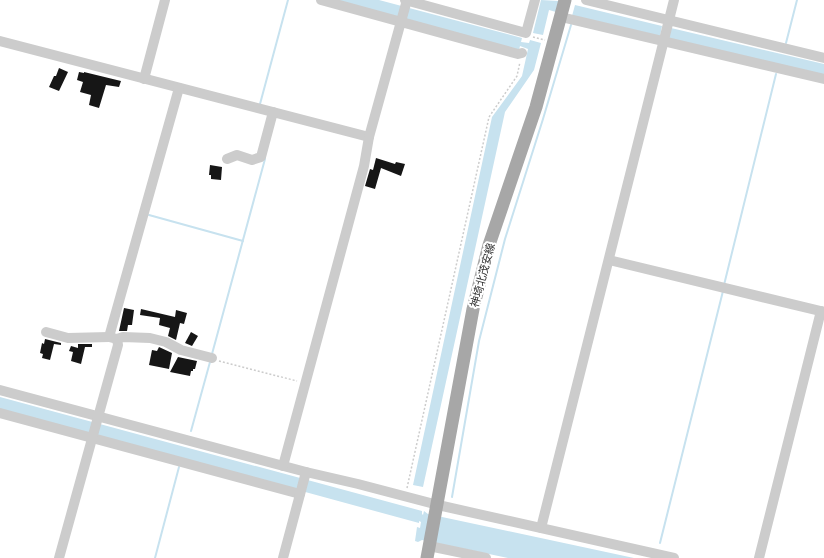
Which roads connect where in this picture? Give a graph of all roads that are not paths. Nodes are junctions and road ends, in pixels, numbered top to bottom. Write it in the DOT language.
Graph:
graph roads {
  1 [pos="165,0"];
  2 [pos="321,0"];
  3 [pos="535,0"];
  4 [pos="565,0"];
  5 [pos="586,0"];
  6 [pos="674,0"];
  7 [pos="405,8"];
  8 [pos="561,18"];
  9 [pos="669,19"];
  10 [pos="0,41"];
  11 [pos="663,42"];
  12 [pos="522,53"];
  13 [pos="824,58"];
  14 [pos="144,79"];
  15 [pos="824,80"];
  16 [pos="179,88"];
  17 [pos="273,112"];
  18 [pos="370,137"];
  19 [pos="227,159"];
  20 [pos="609,260"];
  21 [pos="822,312"];
  22 [pos="46,332"];
  23 [pos="113,338"];
  24 [pos="212,358"];
  25 [pos="0,390"];
  26 [pos="0,414"];
  27 [pos="97,418"];
  28 [pos="92,437"];
  29 [pos="283,466"];
  30 [pos="306,472"];
  31 [pos="302,488"];
  32 [pos="437,509"];
  33 [pos="541,528"];
  34 [pos="428,552"];
  35 [pos="60,558"];
  36 [pos="283,558"];
  37 [pos="486,558"];
  38 [pos="674,558"];
  39 [pos="759,558"];
  1 -- 14 [label="street"];
  2 -- 7 [label="street"];
  3 -- 7 [label="street"];
  4 -- 8 [label="main road, 神埼北茂安線"];
  5 -- 9 [label="street"];
  6 -- 9 [label="street"];
  7 -- 12 [label="street"];
  7 -- 18 [label="street"];
  8 -- 11 [label="street"];
  8 -- 32 [label="main road, 神埼北茂安線"];
  9 -- 11 [label="street"];
  9 -- 13 [label="street"];
  10 -- 14 [label="street"];
  11 -- 15 [label="street"];
  11 -- 20 [label="street"];
  14 -- 16 [label="street"];
  16 -- 17 [label="street"];
  16 -- 23 [label="street"];
  17 -- 18 [label="street"];
  17 -- 19 [label="street"];
  18 -- 29 [label="street"];
  20 -- 21 [label="street"];
  20 -- 33 [label="street"];
  21 -- 39 [label="street"];
  22 -- 23 [label="street"];
  23 -- 24 [label="street"];
  23 -- 27 [label="street"];
  25 -- 27 [label="street"];
  26 -- 28 [label="street"];
  27 -- 28 [label="street"];
  27 -- 29 [label="street"];
  28 -- 31 [label="street"];
  28 -- 35 [label="street"];
  29 -- 30 [label="street"];
  30 -- 31 [label="street"];
  30 -- 32 [label="street"];
  31 -- 36 [label="street"];
  32 -- 33 [label="street"];
  32 -- 34 [label="main road, 神埼北茂安線"];
  33 -- 38 [label="street"];
  34 -- 37 [label="street"];
}
